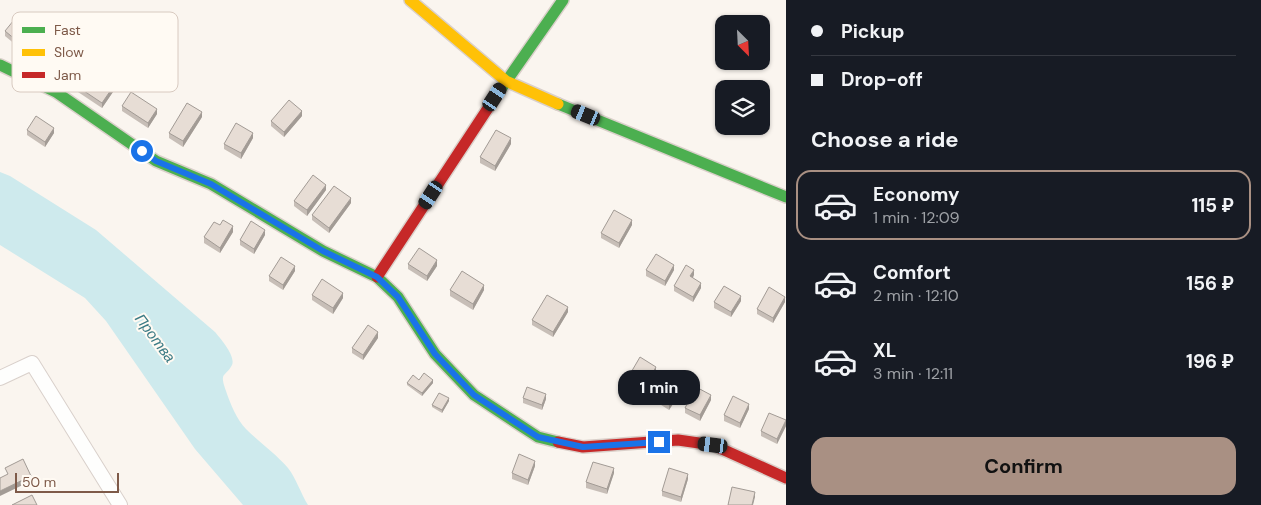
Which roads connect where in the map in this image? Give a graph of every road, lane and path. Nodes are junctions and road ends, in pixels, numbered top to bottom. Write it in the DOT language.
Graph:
graph roads {
  1 [pos="410,0"];
  2 [pos="563,0"];
  3 [pos="0,66"];
  4 [pos="12,72"];
  5 [pos="506,81"];
  6 [pos="56,92"];
  7 [pos="786,197"];
  8 [pos="377,277"];
  9 [pos="0,378"];
  10 [pos="786,478"];
  11 [pos="120,505"];
  1 -- 5 [label="street"];
  2 -- 5 [label="street"];
  3 -- 4 [label="street"];
  5 -- 7 [label="street"];
  5 -- 8 [label="street"];
  6 -- 8 [label="street"];
  8 -- 10 [label="street"];
  9 -- 11 [label="street"];
}
